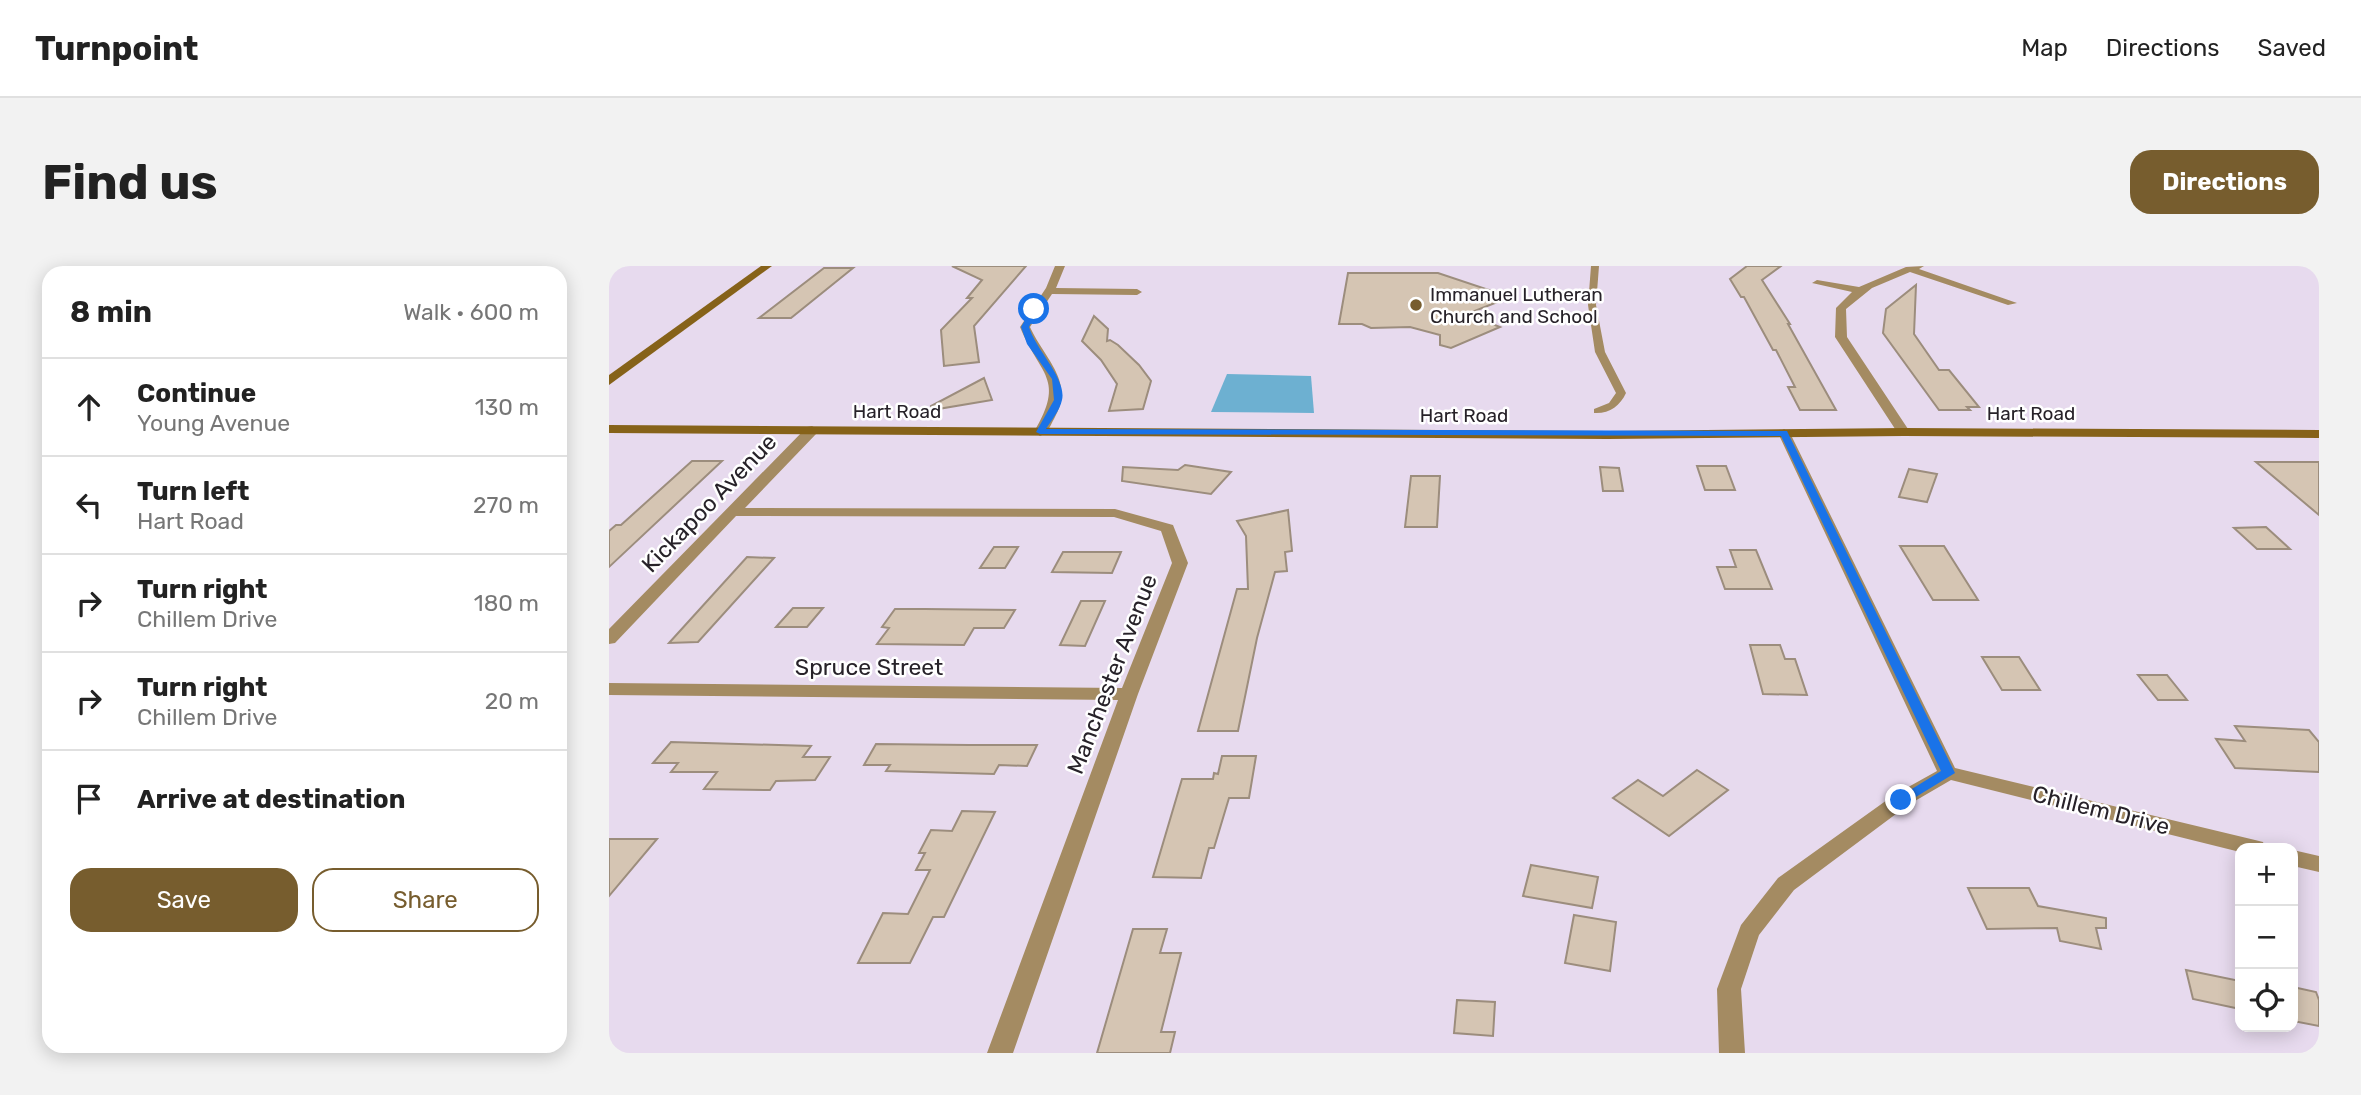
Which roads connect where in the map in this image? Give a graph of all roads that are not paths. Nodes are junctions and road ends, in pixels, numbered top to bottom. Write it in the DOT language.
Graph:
graph roads {
  1 [pos="767,266"];
  2 [pos="1060,266"];
  3 [pos="1595,266"];
  4 [pos="1914,268"];
  5 [pos="1817,283"];
  6 [pos="1857,290"];
  7 [pos="1047,291"];
  8 [pos="1137,292"];
  9 [pos="2012,303"];
  10 [pos="609,381"];
  11 [pos="1598,411"];
  12 [pos="609,429"];
  13 [pos="812,430"];
  14 [pos="1040,432"];
  15 [pos="1904,432"];
  16 [pos="1784,433"];
  17 [pos="2319,434"];
  18 [pos="732,512"];
  19 [pos="609,639"];
  20 [pos="609,689"];
  21 [pos="1129,694"];
  22 [pos="1948,773"];
  23 [pos="2235,843"];
  24 [pos="2298,859"];
  25 [pos="2319,864"];
  26 [pos="1000,1053"];
  27 [pos="1732,1053"];
  1 -- 10 [label="street"];
  2 -- 7 [label="street"];
  3 -- 11 [label="lane"];
  4 -- 6 [label="street"];
  4 -- 9 [label="street"];
  5 -- 6 [label="street"];
  6 -- 15 [label="street"];
  7 -- 8 [label="street"];
  7 -- 14 [label="street"];
  12 -- 13 [label="street, Hart Road"];
  13 -- 14 [label="street, Hart Road"];
  13 -- 18 [label="street, Kickapoo Avenue"];
  14 -- 16 [label="street, Hart Road"];
  15 -- 16 [label="street, Hart Road"];
  15 -- 17 [label="street, Hart Road"];
  16 -- 22 [label="street"];
  18 -- 19 [label="street, Kickapoo Avenue"];
  18 -- 21 [label="street, Manchester Avenue"];
  20 -- 21 [label="street, Spruce Street"];
  21 -- 26 [label="street, Manchester Avenue"];
  22 -- 23 [label="street, Chillem Drive"];
  22 -- 27 [label="street"];
  24 -- 25 [label="street"];
}
